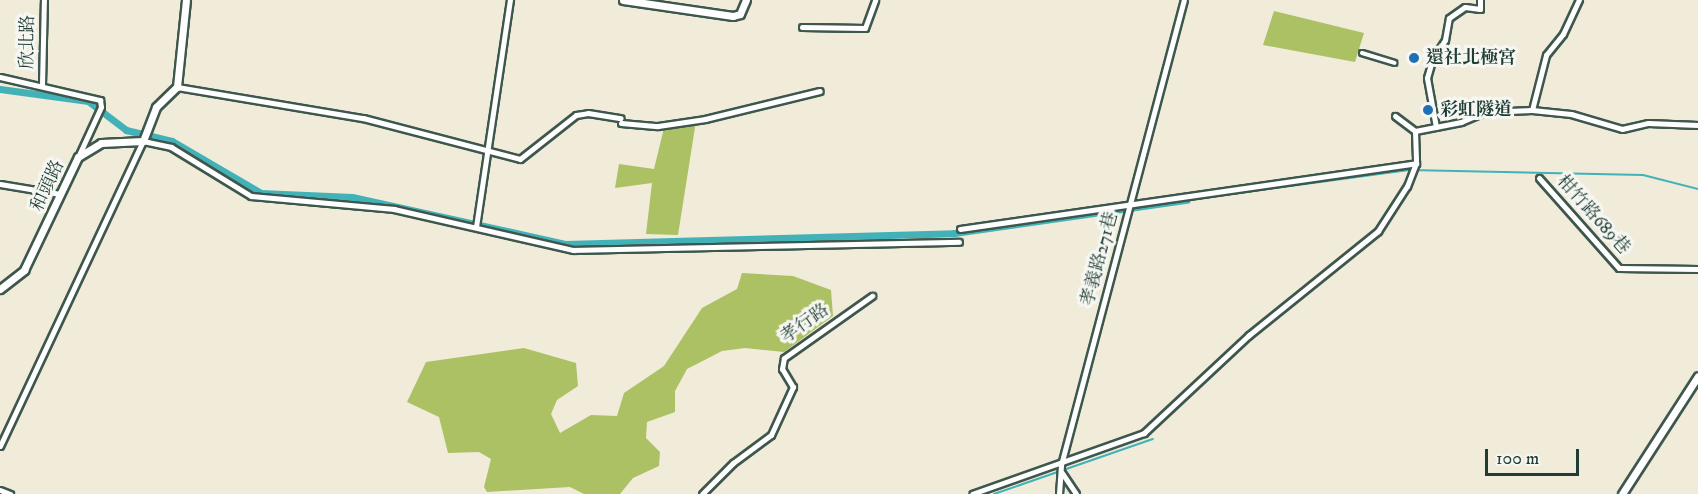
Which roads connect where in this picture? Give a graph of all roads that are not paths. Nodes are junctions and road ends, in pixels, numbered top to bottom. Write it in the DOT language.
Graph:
graph roads {
  1 [pos="44,0"];
  2 [pos="186,0"];
  3 [pos="510,0"];
  4 [pos="623,0"];
  5 [pos="746,0"];
  6 [pos="875,0"];
  7 [pos="1184,0"];
  8 [pos="1480,0"];
  9 [pos="1578,0"];
  10 [pos="802,27"];
  11 [pos="1362,53"];
  12 [pos="1395,63"];
  13 [pos="0,77"];
  14 [pos="42,85"];
  15 [pos="177,87"];
  16 [pos="820,91"];
  17 [pos="1532,110"];
  18 [pos="1395,116"];
  19 [pos="1698,125"];
  20 [pos="1436,128"];
  21 [pos="1415,131"];
  22 [pos="143,141"];
  23 [pos="488,150"];
  24 [pos="78,157"];
  25 [pos="1416,163"];
  26 [pos="1539,178"];
  27 [pos="0,184"];
  28 [pos="60,194"];
  29 [pos="1131,204"];
  30 [pos="476,227"];
  31 [pos="960,229"];
  32 [pos="959,242"];
  33 [pos="1698,269"];
  34 [pos="0,289"];
  35 [pos="872,296"];
  36 [pos="1698,376"];
  37 [pos="0,446"];
  38 [pos="1061,465"];
  39 [pos="1062,472"];
  40 [pos="0,490"];
  41 [pos="10,494"];
  42 [pos="702,494"];
  43 [pos="972,494"];
  44 [pos="1059,494"];
  45 [pos="1076,494"];
  46 [pos="1622,494"];
  1 -- 14 [label="street, 欣北路"];
  2 -- 15 [label="street"];
  3 -- 23 [label="street"];
  4 -- 5 [label="street"];
  6 -- 10 [label="street"];
  7 -- 29 [label="street, 孝義路271巷"];
  8 -- 20 [label="street"];
  9 -- 17 [label="street"];
  11 -- 12 [label="street"];
  13 -- 14 [label="street"];
  14 -- 24 [label="street"];
  15 -- 22 [label="street"];
  15 -- 23 [label="street"];
  16 -- 23 [label="street"];
  17 -- 19 [label="street"];
  17 -- 20 [label="street"];
  18 -- 21 [label="street"];
  20 -- 21 [label="street"];
  21 -- 25 [label="street"];
  22 -- 24 [label="street, 和頭路"];
  22 -- 30 [label="street"];
  22 -- 37 [label="street"];
  23 -- 30 [label="street"];
  24 -- 28 [label="street, 和頭路"];
  25 -- 29 [label="street"];
  25 -- 38 [label="street"];
  26 -- 33 [label="street, 柑竹路689巷"];
  27 -- 28 [label="street"];
  28 -- 34 [label="street, 和頭路"];
  29 -- 31 [label="street"];
  29 -- 38 [label="street, 孝義路271巷"];
  30 -- 32 [label="street"];
  35 -- 42 [label="street, 孝行路"];
  36 -- 46 [label="street"];
  38 -- 39 [label="street"];
  38 -- 43 [label="street"];
  39 -- 44 [label="street"];
  39 -- 45 [label="street"];
  40 -- 41 [label="street"];
}
